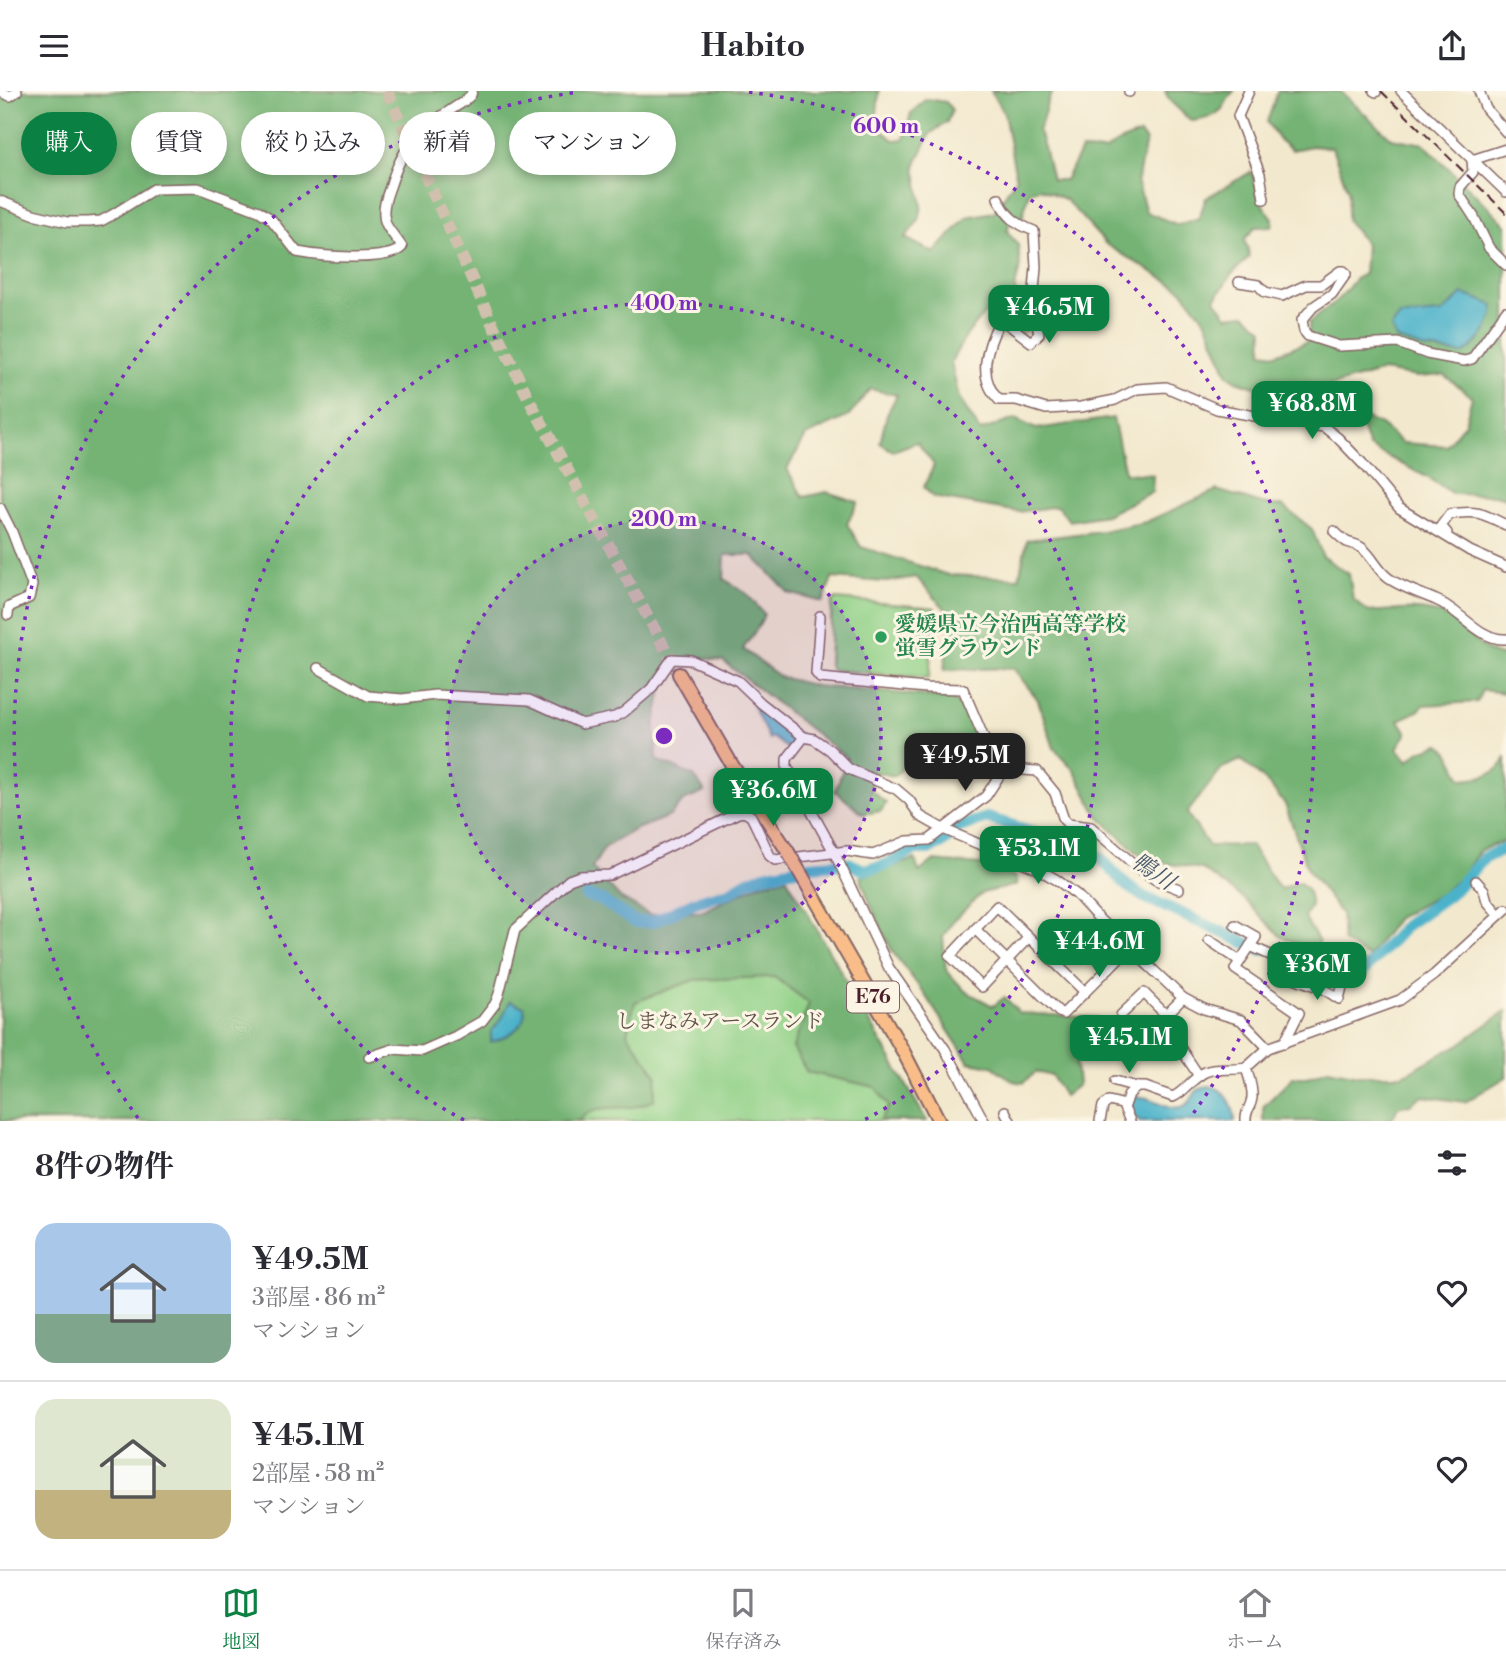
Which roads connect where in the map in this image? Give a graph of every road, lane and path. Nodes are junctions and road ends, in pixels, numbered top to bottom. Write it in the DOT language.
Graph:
graph roads {
  1 [pos="17,91"];
  2 [pos="472,91"];
  3 [pos="1249,91"];
  4 [pos="1401,91"];
  5 [pos="1479,91"];
  6 [pos="0,92"];
  7 [pos="1506,132"];
  8 [pos="1506,149"];
  9 [pos="1472,160"];
  10 [pos="1506,192"];
  11 [pos="998,198"];
  12 [pos="1264,199"];
  13 [pos="0,201"];
  14 [pos="1506,265"];
  15 [pos="1239,282"];
  16 [pos="1506,311"];
  17 [pos="0,508"];
  18 [pos="1506,525"];
  19 [pos="1334,531"];
  20 [pos="1453,539"];
  21 [pos="1506,568"];
  22 [pos="8,615"];
  23 [pos="820,616"];
  24 [pos="1506,639"];
  25 [pos="318,668"];
  26 [pos="679,674"];
  27 [pos="804,737"];
  28 [pos="1003,771"];
  29 [pos="943,829"];
  30 [pos="834,852"];
  31 [pos="1476,881"];
  32 [pos="1179,889"];
  33 [pos="1502,912"];
  34 [pos="1235,925"];
  35 [pos="975,929"];
  36 [pos="1030,937"];
  37 [pos="1209,940"];
  38 [pos="1250,946"];
  39 [pos="1129,947"];
  40 [pos="1348,947"];
  41 [pos="1051,957"];
  42 [pos="1008,960"];
  43 [pos="1238,964"];
  44 [pos="1109,968"];
  45 [pos="1085,992"];
  46 [pos="1183,998"];
  47 [pos="1121,1015"];
  48 [pos="1125,1038"];
  49 [pos="1283,1043"];
  50 [pos="1268,1048"];
  51 [pos="369,1057"];
  52 [pos="1246,1068"];
  53 [pos="1199,1076"];
  54 [pos="1115,1081"];
  55 [pos="1137,1087"];
  56 [pos="1125,1105"];
  57 [pos="1005,1111"];
  58 [pos="939,1121"];
  59 [pos="984,1121"];
  60 [pos="1010,1121"];
  61 [pos="1100,1121"];
  62 [pos="1130,1121"];
  63 [pos="1246,1121"];
  1 -- 6 [label="street"];
  2 -- 13 [label="street"];
  3 -- 12 [label="street"];
  4 -- 9 [label="street"];
  5 -- 7 [label="street"];
  8 -- 9 [label="street"];
  9 -- 10 [label="street"];
  9 -- 14 [label="street"];
  11 -- 20 [label="street"];
  15 -- 16 [label="street"];
  17 -- 22 [label="street"];
  18 -- 20 [label="street"];
  19 -- 24 [label="street"];
  20 -- 21 [label="street"];
  23 -- 28 [label="street"];
  25 -- 27 [label="street"];
  26 -- 58 [label="highway, E76, bridge"];
  27 -- 29 [label="street"];
  27 -- 30 [label="street"];
  28 -- 29 [label="street"];
  28 -- 32 [label="street"];
  29 -- 30 [label="street"];
  29 -- 39 [label="street"];
  30 -- 51 [label="street"];
  30 -- 59 [label="street"];
  31 -- 33 [label="street"];
  33 -- 49 [label="street"];
  34 -- 38 [label="street"];
  35 -- 36 [label="street"];
  35 -- 42 [label="street"];
  35 -- 42 [label="street"];
  36 -- 41 [label="street"];
  36 -- 42 [label="street"];
  37 -- 43 [label="street"];
  38 -- 40 [label="street"];
  38 -- 43 [label="street"];
  39 -- 44 [label="street"];
  39 -- 46 [label="street"];
  41 -- 44 [label="street"];
  41 -- 45 [label="street"];
  42 -- 45 [label="street"];
  43 -- 49 [label="street"];
  44 -- 45 [label="street"];
  46 -- 47 [label="street"];
  46 -- 50 [label="street"];
  48 -- 53 [label="street"];
  49 -- 50 [label="street"];
  50 -- 52 [label="street"];
  52 -- 53 [label="street"];
  52 -- 63 [label="street"];
  53 -- 55 [label="street"];
  54 -- 55 [label="street"];
  55 -- 56 [label="street"];
  56 -- 61 [label="street"];
  56 -- 62 [label="street"];
  57 -- 60 [label="street"];
}
